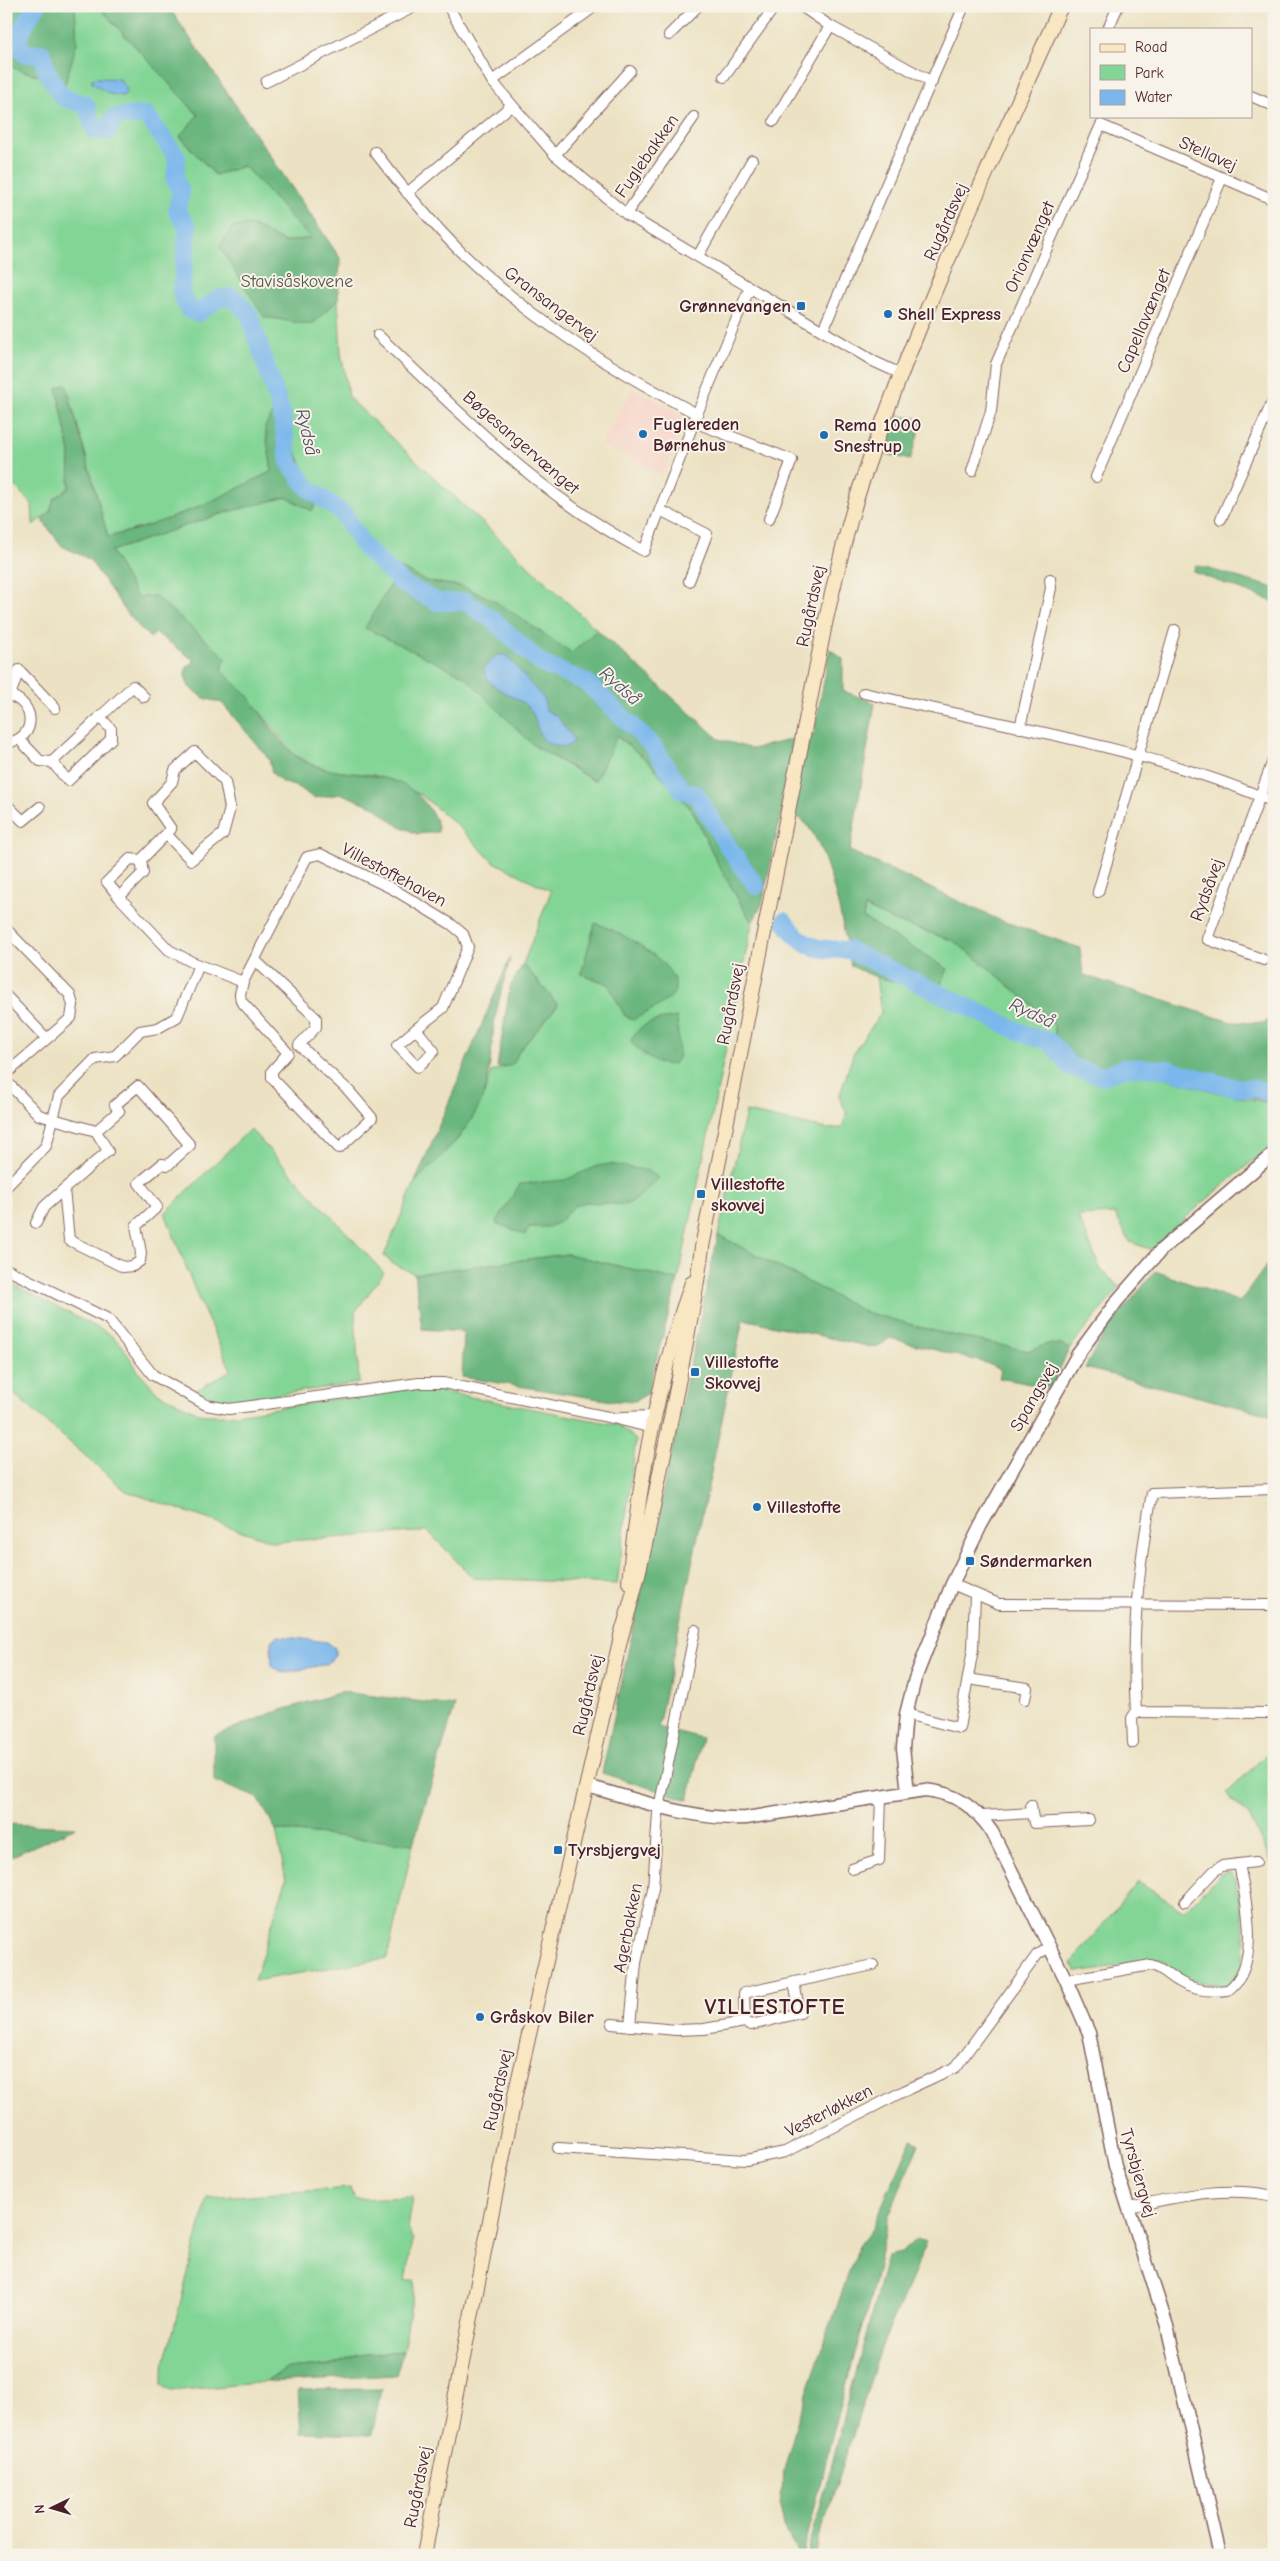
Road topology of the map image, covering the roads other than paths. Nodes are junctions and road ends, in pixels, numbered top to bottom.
1 (416, 6) edge
2 (448, 6) edge
3 (698, 6) edge
4 (775, 6) edge
5 (801, 6) edge
6 (964, 6) edge
7 (1061, 6) edge
8 (1118, 6) edge
9 (590, 10) dead end
10 (830, 26) junction
11 (1108, 28) edge
12 (669, 36) dead end
13 (630, 71) dead end
14 (724, 77) dead end
15 (492, 81) junction
16 (266, 82) dead end
17 (932, 82) junction
18 (1252, 96) edge
19 (512, 105) junction
20 (1274, 106) edge
21 (694, 117) dead end
22 (774, 121) dead end
23 (1101, 125) joint
24 (374, 152) dead end
25 (555, 155) junction
26 (752, 160) dead end
27 (1222, 178) junction
28 (407, 192) junction
29 (1274, 200) edge
30 (626, 214) junction
31 (698, 256) junction
32 (750, 288) junction
33 (823, 330) junction
34 (378, 334) dead end
35 (901, 374) junction
36 (1274, 398) edge
37 (696, 418) junction
38 (972, 471) dead end
39 (1096, 477) dead end
40 (660, 510) junction
41 (1221, 519) dead end
42 (769, 520) dead end
43 (1050, 579) dead end
44 (689, 581) dead end
45 (1175, 630) dead end
46 (864, 693) dead end
47 (8, 695) edge
48 (144, 697) dead end
49 (55, 708) dead end
50 (100, 717) junction
51 (1020, 728) junction
52 (19, 739) junction
53 (6, 743) edge
54 (1137, 756) junction
55 (1274, 758) edge
56 (52, 762) junction
57 (1260, 796) junction
58 (1274, 802) edge
59 (6, 804) edge
60 (40, 808) dead end
61 (167, 835) junction
62 (142, 860) junction
63 (1098, 892) dead end
64 (119, 897) junction
65 (6, 929) edge
66 (255, 960) junction
67 (1264, 960) dead end
68 (199, 965) junction
69 (243, 982) junction
70 (6, 996) edge
71 (416, 1029) dead end
72 (46, 1038) junction
73 (6, 1074) edge
74 (8, 1087) edge
75 (54, 1120) junction
76 (96, 1131) junction
77 (1274, 1153) edge
78 (6, 1187) edge
79 (64, 1189) junction
80 (36, 1223) dead end
81 (6, 1269) edge
82 (661, 1425) junction
83 (1274, 1489) edge
84 (952, 1584) junction
85 (976, 1594) junction
86 (1135, 1605) junction
87 (1274, 1605) edge
88 (695, 1630) dead end
89 (621, 1636) junction
90 (968, 1679) junction
91 (1025, 1699) dead end
92 (1136, 1712) junction
93 (1271, 1713) dead end
94 (906, 1714) junction
95 (1133, 1744) dead end
96 (587, 1786) junction
97 (908, 1792) junction
98 (881, 1796) junction
99 (660, 1806) junction
100 (982, 1816) junction
101 (1089, 1820) dead end
102 (1256, 1862) dead end
103 (1239, 1864) junction
104 (852, 1869) dead end
105 (1185, 1902) dead end
106 (1050, 1946) junction
107 (873, 1965) dead end
108 (1066, 1980) junction
109 (794, 1983) junction
110 (745, 2022) junction
111 (612, 2024) dead end
112 (630, 2026) junction
113 (558, 2148) dead end
114 (1274, 2196) edge
115 (1129, 2207) junction
116 (424, 2555) edge
117 (1220, 2555) edge

1 - 16 street
2 - 15 street, Fuglebakken
3 - 12 street
4 - 14 street
5 - 10 street
6 - 17 street
7 - 35 main road, Rugårdsvej
8 - 11 street
9 - 15 street
10 - 17 street
10 - 22 street
13 - 25 street
15 - 19 street, Fuglebakken
17 - 33 street
18 - 20 street
19 - 25 street, Fuglebakken
19 - 28 street
21 - 30 street, Fuglebakken
23 - 27 street, Stellavej
23 - 38 street, Orionvænget
24 - 28 street, Gransangervej
25 - 30 street, Fuglebakken
26 - 31 street
27 - 29 street, Stellavej
27 - 39 street, Capellavænget
28 - 37 street, Gransangervej
30 - 31 street, Fuglebakken
31 - 32 street, Fuglebakken
32 - 33 street, Fuglebakken
32 - 37 street, Bøgesangervænget
33 - 35 street, Fuglebakken
34 - 40 street, Bøgesangervænget
35 - 82 main road, Rugårdsvej
36 - 41 street
37 - 40 street, Bøgesangervænget
37 - 42 street, Gransangervej
40 - 44 street
43 - 51 street
45 - 54 street
46 - 51 street
47 - 49 street
47 - 52 street
48 - 50 street
50 - 56 street
50 - 56 street
51 - 54 street
52 - 53 street
52 - 56 street
54 - 57 street
54 - 63 street
55 - 57 street, Rydsåvej
57 - 58 street
57 - 67 street, Rydsåvej
59 - 60 street
61 - 61 street
61 - 62 street
62 - 64 street
62 - 64 street
64 - 68 street
65 - 72 street
66 - 69 street, Villestoftehaven
66 - 69 street
66 - 71 street, Villestoftehaven
68 - 69 street
68 - 75 street
70 - 72 street
72 - 73 street
74 - 75 street
75 - 76 street
75 - 78 street
76 - 79 street
76 - 79 street
77 - 84 street, Spangsvej
79 - 80 street
81 - 82 street
82 - 89 main road, Rugårdsvej
82 - 89 main road, Rugårdsvej
83 - 86 street
84 - 85 street
84 - 94 street, Spangsvej
85 - 86 street
85 - 90 street
86 - 87 street
86 - 92 street
88 - 99 street
89 - 96 main road, Rugårdsvej
90 - 91 street
90 - 94 street
92 - 93 street
92 - 95 street
94 - 97 street, Spangsvej
96 - 99 street, Tyrsbjergvej
96 - 116 main road, Rugårdsvej
97 - 98 street, Tyrsbjergvej
97 - 100 street, Tyrsbjergvej
98 - 99 street, Tyrsbjergvej
98 - 104 street
99 - 112 street, Agerbakken
100 - 101 street
100 - 106 street, Tyrsbjergvej
102 - 103 street
103 - 105 street
103 - 108 street
106 - 108 street, Tyrsbjergvej
106 - 113 street, Vesterløkken
107 - 109 street
108 - 115 street, Tyrsbjergvej
109 - 110 street
109 - 110 street
110 - 112 street
111 - 112 street
114 - 115 street
115 - 117 street, Tyrsbjergvej

